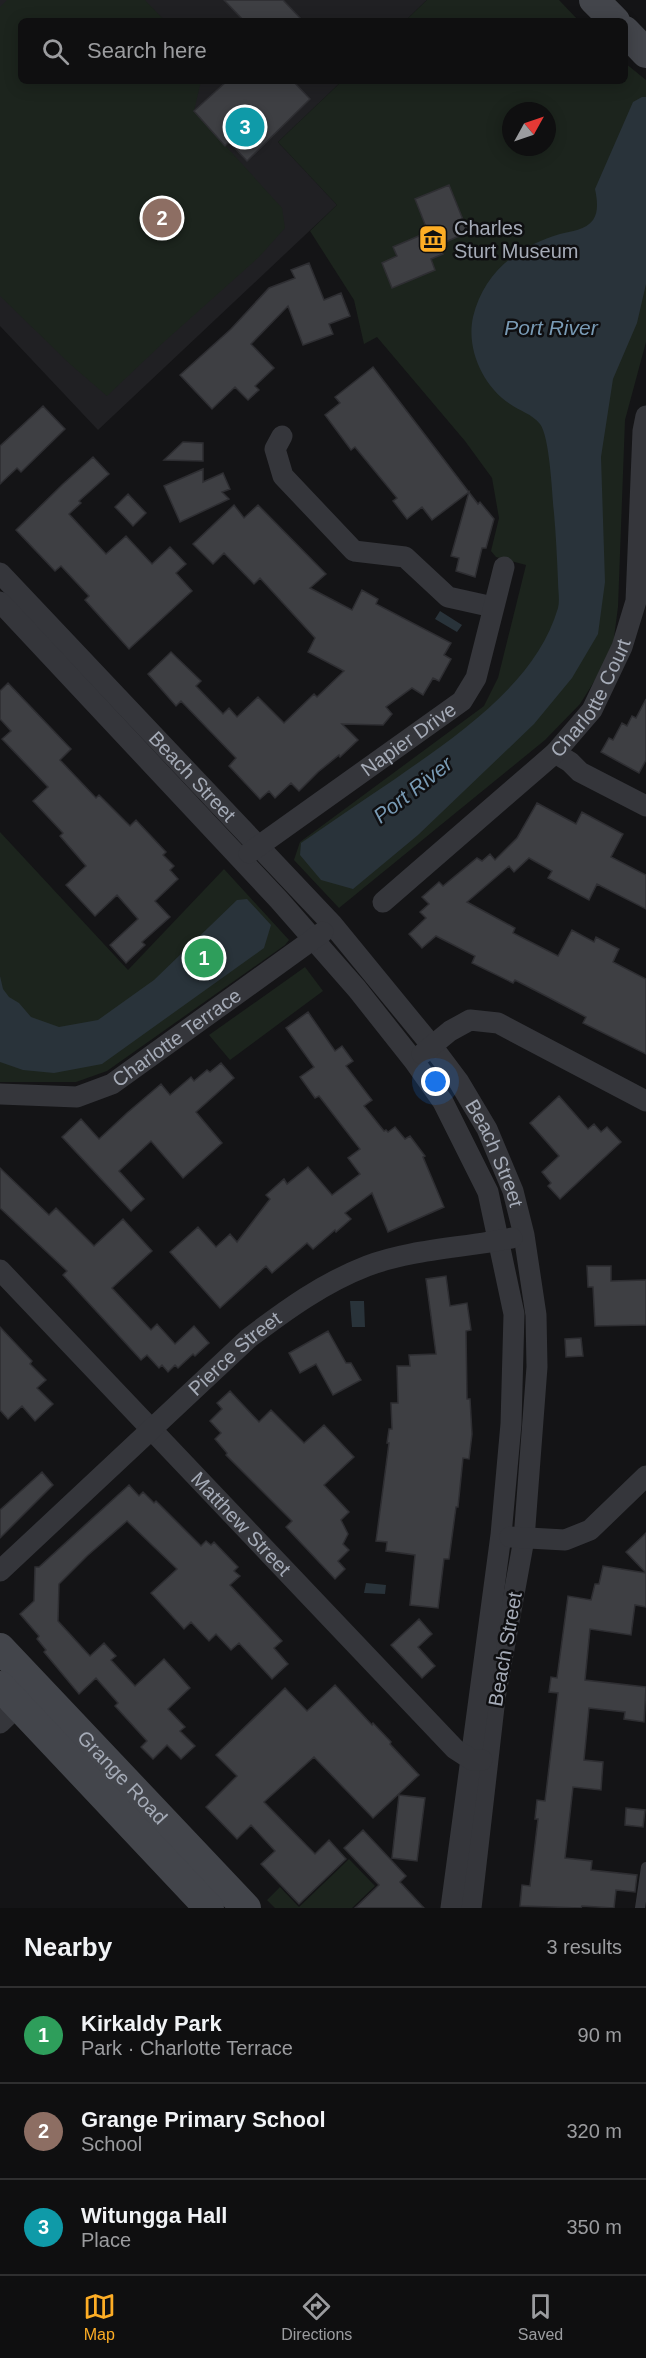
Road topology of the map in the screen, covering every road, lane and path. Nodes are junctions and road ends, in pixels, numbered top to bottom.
1 (594, 0) edge
2 (612, 18) edge
3 (628, 34) edge
4 (646, 53) edge
5 (645, 427) edge
6 (282, 436) dead end
7 (504, 567) dead end
8 (0, 573) edge
9 (0, 602) edge
10 (493, 608) junction
11 (555, 753) junction
12 (646, 806) edge
13 (258, 846) junction
14 (242, 860) junction
15 (383, 902) dead end
16 (332, 924) junction
17 (313, 939) junction
18 (432, 1046) junction
19 (414, 1060) junction
20 (0, 1094) edge
21 (646, 1101) edge
22 (524, 1235) junction
23 (499, 1240) junction
24 (0, 1270) edge
25 (151, 1429) junction
26 (646, 1476) edge
27 (501, 1535) junction
28 (524, 1539) junction
29 (0, 1571) edge
30 (0, 1648) edge
31 (14, 1700) edge
32 (480, 1760) junction
33 (646, 1867) edge
34 (209, 1908) edge
35 (246, 1908) edge
36 (452, 1908) edge
37 (471, 1908) edge
38 (639, 1908) edge

1 - 2 main road
3 - 4 main road
5 - 11 street, Charlotte Court
6 - 10 street
7 - 10 street, Napier Drive
8 - 13 street, Beach Street
9 - 14 street, Beach Street
10 - 13 street, Napier Drive
11 - 12 street
11 - 15 street, Charlotte Court
13 - 14 street, Napier Drive
13 - 16 street, Beach Street
14 - 17 street, Beach Street
16 - 17 street, Charlotte Terrace
16 - 18 street, Beach Street
17 - 19 street, Beach Street
17 - 20 street, Charlotte Terrace
18 - 19 street
18 - 21 street
18 - 22 street, Beach Street
19 - 23 street, Beach Street
22 - 23 street, Pierce Street
22 - 28 street, Beach Street
23 - 25 street, Pierce Street
23 - 27 street, Beach Street
24 - 25 street, Matthew Street
25 - 29 street, Pierce Street
25 - 32 street, Matthew Street
26 - 28 street
27 - 28 street
27 - 32 street, Beach Street
28 - 32 street, Beach Street
30 - 31 main road, Grange Road
31 - 34 main road, Grange Road
31 - 35 main road, Grange Road
32 - 36 street, Beach Street
32 - 37 street, Beach Street
33 - 38 lane

